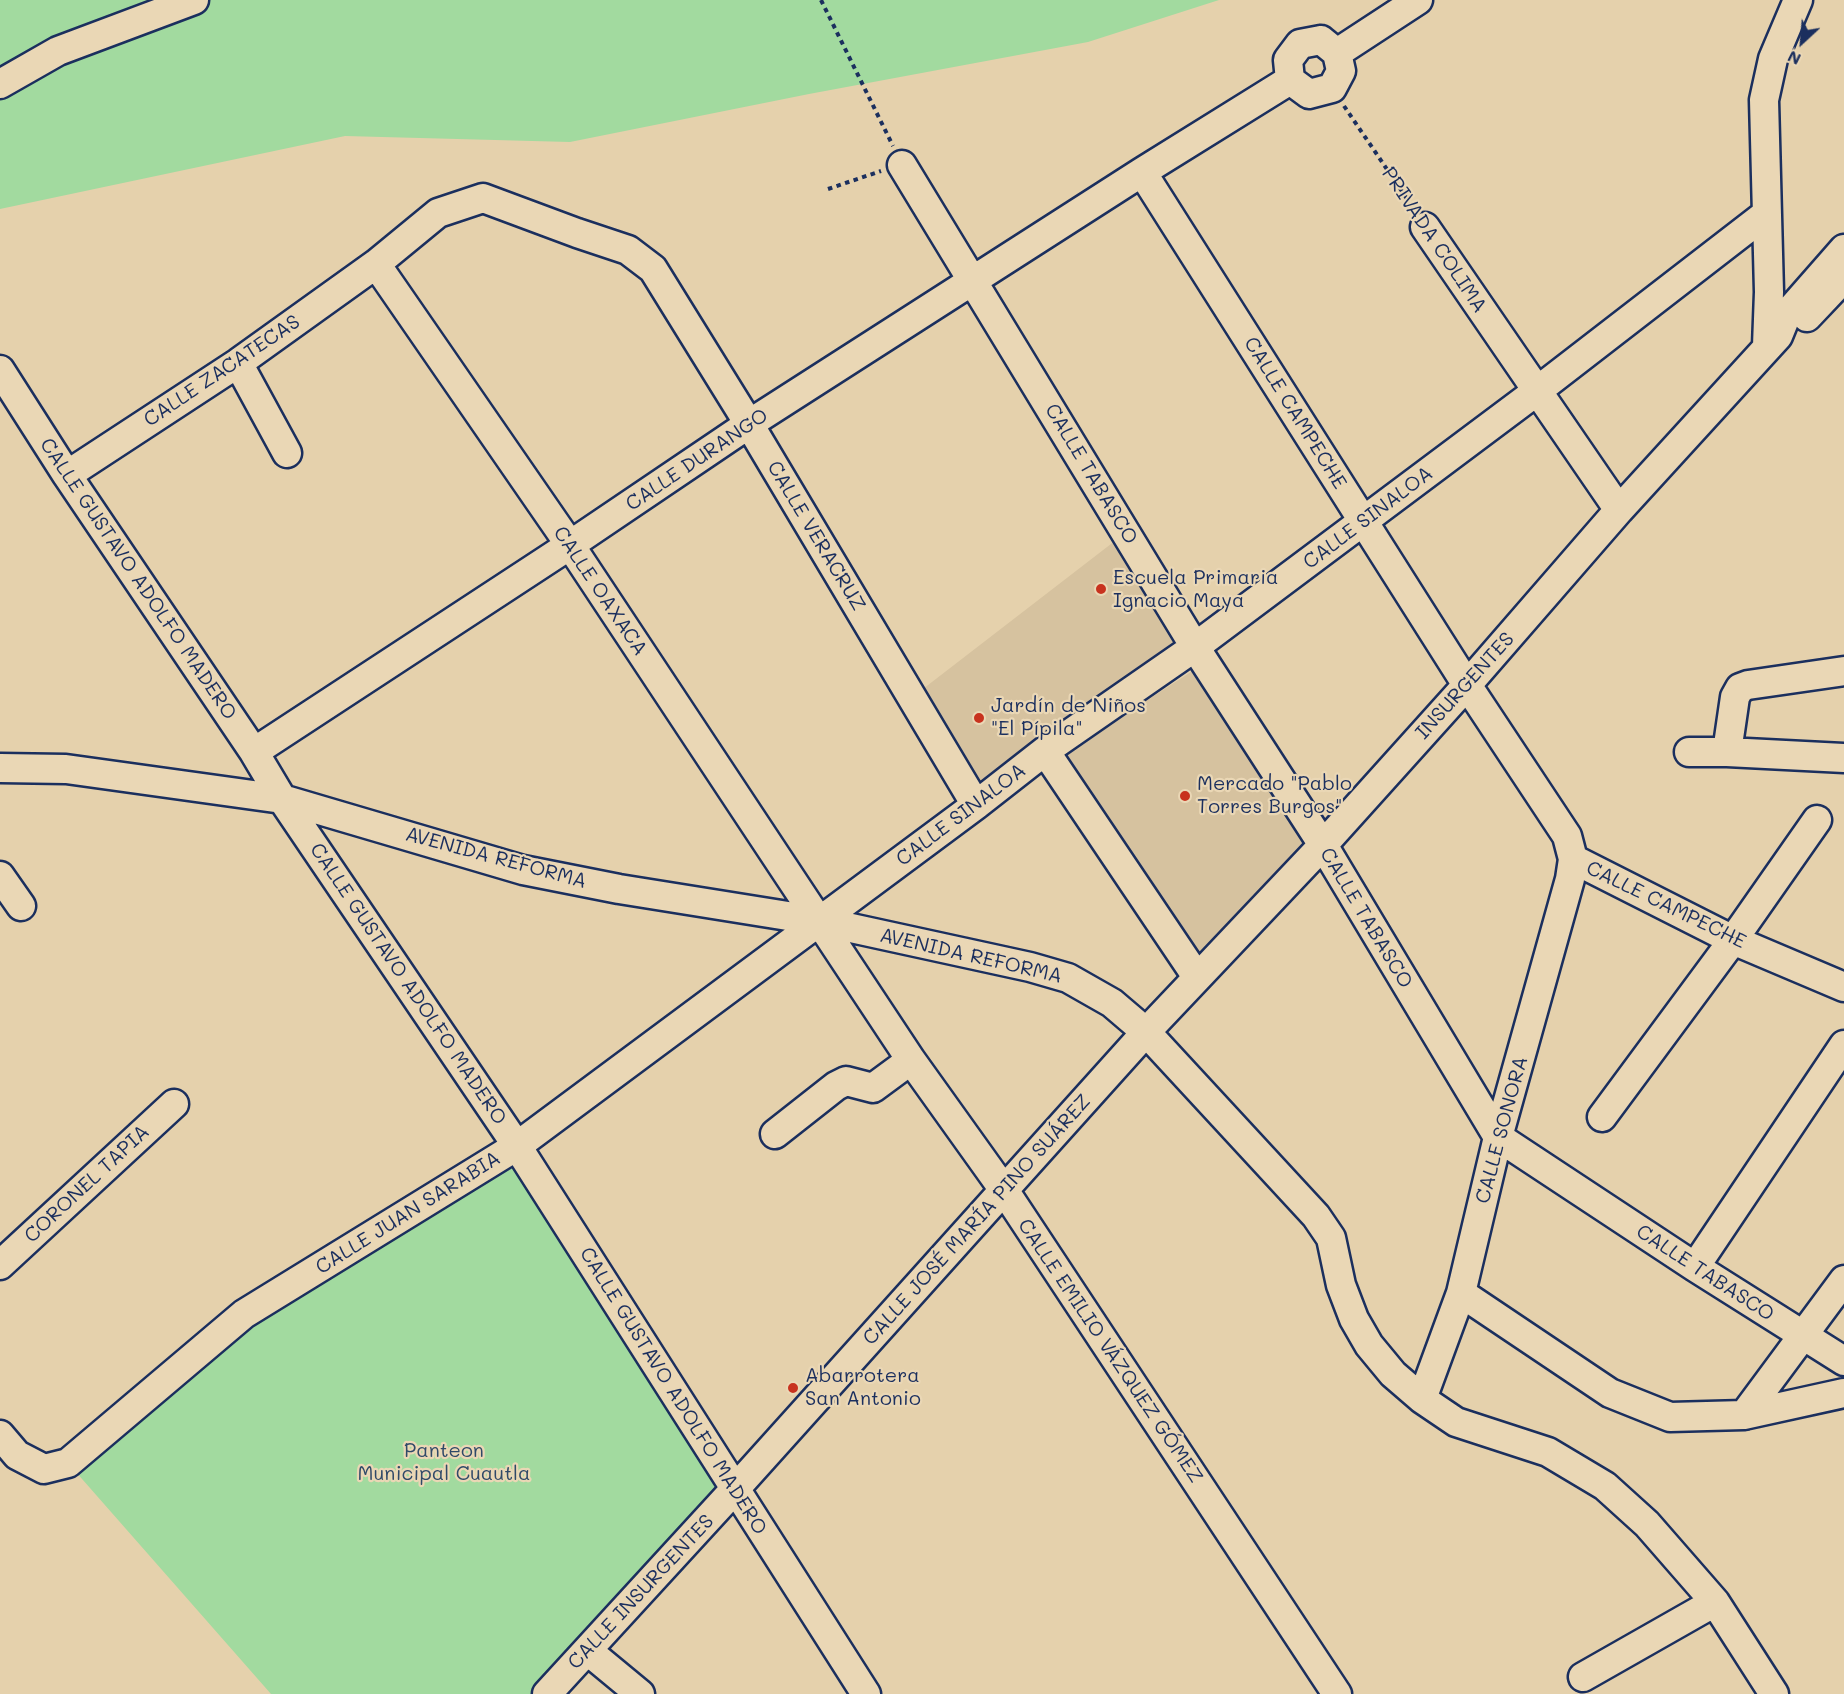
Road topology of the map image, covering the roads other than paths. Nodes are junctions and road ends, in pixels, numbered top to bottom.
1 (194, 0) edge
2 (1418, 0) edge
3 (1798, 0) edge
4 (1337, 53) junction
5 (1290, 80) junction
6 (0, 84) edge
7 (902, 165) road end
8 (1142, 172) junction
9 (1766, 214) junction
10 (1425, 227) road end
11 (1844, 249) edge
12 (376, 264) junction
13 (653, 269) joint
14 (974, 282) junction
15 (1836, 286) edge
16 (1773, 341) junction
17 (238, 363) junction
18 (0, 370) edge
19 (1537, 391) junction
20 (749, 424) junction
21 (287, 453) dead end
22 (67, 475) junction
23 (1619, 510) junction
24 (1364, 520) junction
25 (570, 545) junction
26 (1195, 647) junction
27 (1844, 671) edge
28 (1467, 684) junction
29 (1044, 751) junction
30 (255, 752) junction
31 (1689, 752) dead end
32 (1727, 752) junction
33 (1844, 758) edge
34 (0, 768) edge
35 (282, 799) junction
36 (976, 805) junction
37 (1817, 820) dead end
38 (1323, 845) junction
39 (1574, 859) junction
40 (0, 876) edge
41 (21, 906) dead end
42 (819, 921) junction
43 (1733, 940) junction
44 (1197, 977) junction
45 (1844, 987) edge
46 (1146, 1032) junction
47 (1844, 1045) edge
48 (911, 1060) junction
49 (174, 1104) dead end
50 (1602, 1117) dead end
51 (775, 1134) dead end
52 (1498, 1137) junction
53 (517, 1146) junction
54 (1004, 1190) junction
55 (0, 1265) edge
56 (1695, 1267) junction
57 (1844, 1280) edge
58 (1461, 1293) junction
59 (1804, 1336) junction
60 (1844, 1361) edge
61 (1844, 1393) edge
62 (1422, 1399) junction
63 (1744, 1415) junction
64 (0, 1435) edge
65 (735, 1489) junction
66 (1716, 1602) junction
67 (588, 1651) junction
68 (1583, 1677) dead end
69 (547, 1694) edge
70 (640, 1694) edge
71 (866, 1694) edge
72 (1337, 1694) edge
73 (1774, 1694) edge

1 - 6 street
2 - 4 street
3 - 9 street
4 - 5 street
4 - 5 street
5 - 8 street, CALLE DURANGO
7 - 14 street, CALLE TABASCO
8 - 14 street, CALLE DURANGO
8 - 24 street, CALLE CAMPECHE
9 - 16 street
9 - 19 street, CALLE SINALOA
10 - 19 street, PRIVADA COLIMA
11 - 15 street, INSURGENTES
12 - 13 street, CALLE ZACATECAS
12 - 17 street, CALLE ZACATECAS
12 - 25 street, CALLE OAXACA
13 - 20 street, CALLE VERACRUZ
14 - 20 street, CALLE DURANGO
14 - 26 street, CALLE TABASCO
15 - 16 street, INSURGENTES
16 - 23 street, INSURGENTES
17 - 21 street
17 - 22 street, CALLE ZACATECAS
18 - 22 street, CALLE GUSTAVO ADOLFO MADERO
19 - 23 street, PRIVADA COLIMA
19 - 24 street, CALLE SINALOA
20 - 25 street, CALLE DURANGO
20 - 36 street, CALLE VERACRUZ
22 - 30 street, CALLE GUSTAVO ADOLFO MADERO
23 - 28 street, INSURGENTES
24 - 26 street, CALLE SINALOA
24 - 28 street, CALLE CAMPECHE
25 - 30 street, CALLE DURANGO
25 - 42 street, CALLE OAXACA
26 - 29 street, CALLE SINALOA
26 - 38 street, CALLE TABASCO
27 - 32 street
28 - 38 street, INSURGENTES
28 - 39 street, CALLE CAMPECHE
29 - 36 street, CALLE SINALOA
29 - 44 street
30 - 35 street, CALLE GUSTAVO ADOLFO MADERO
31 - 32 street
32 - 33 street
34 - 35 street, AVENIDA REFORMA
35 - 42 street, AVENIDA REFORMA
35 - 53 street, CALLE GUSTAVO ADOLFO MADERO
36 - 42 street, CALLE SINALOA
37 - 43 street
38 - 44 street, INSURGENTES
38 - 52 street, CALLE TABASCO
39 - 43 street, CALLE CAMPECHE
39 - 52 street, CALLE SONORA
40 - 41 street
42 - 46 street, AVENIDA REFORMA
42 - 48 street, CALLE EMILIO VÁZQUEZ GÓMEZ
42 - 53 street, CALLE JUAN SARABIA
43 - 45 street, CALLE CAMPECHE
43 - 50 street
44 - 46 street, INSURGENTES
46 - 54 street, CALLE JOSÉ MARÍA PINO SUÁREZ
46 - 62 street, AVENIDA REFORMA
47 - 56 street
48 - 51 street
48 - 54 street, CALLE EMILIO VÁZQUEZ GÓMEZ
49 - 55 street, CORONEL TAPIA
52 - 56 street, CALLE TABASCO
52 - 58 street, CALLE SONORA
53 - 64 street, CALLE JUAN SARABIA
53 - 65 street, CALLE GUSTAVO ADOLFO MADERO
54 - 65 street, CALLE JOSÉ MARÍA PINO SUÁREZ
54 - 72 street, CALLE EMILIO VÁZQUEZ GÓMEZ
56 - 59 street, CALLE TABASCO
57 - 59 street
58 - 62 street, CALLE SONORA
58 - 63 street
59 - 60 street, CALLE TABASCO
59 - 63 street
61 - 63 street
62 - 66 street, AVENIDA REFORMA
65 - 67 street, CALLE INSURGENTES
65 - 71 street, CALLE GUSTAVO ADOLFO MADERO
66 - 68 street
66 - 73 street, AVENIDA REFORMA
67 - 69 street, CALLE INSURGENTES
67 - 70 street

